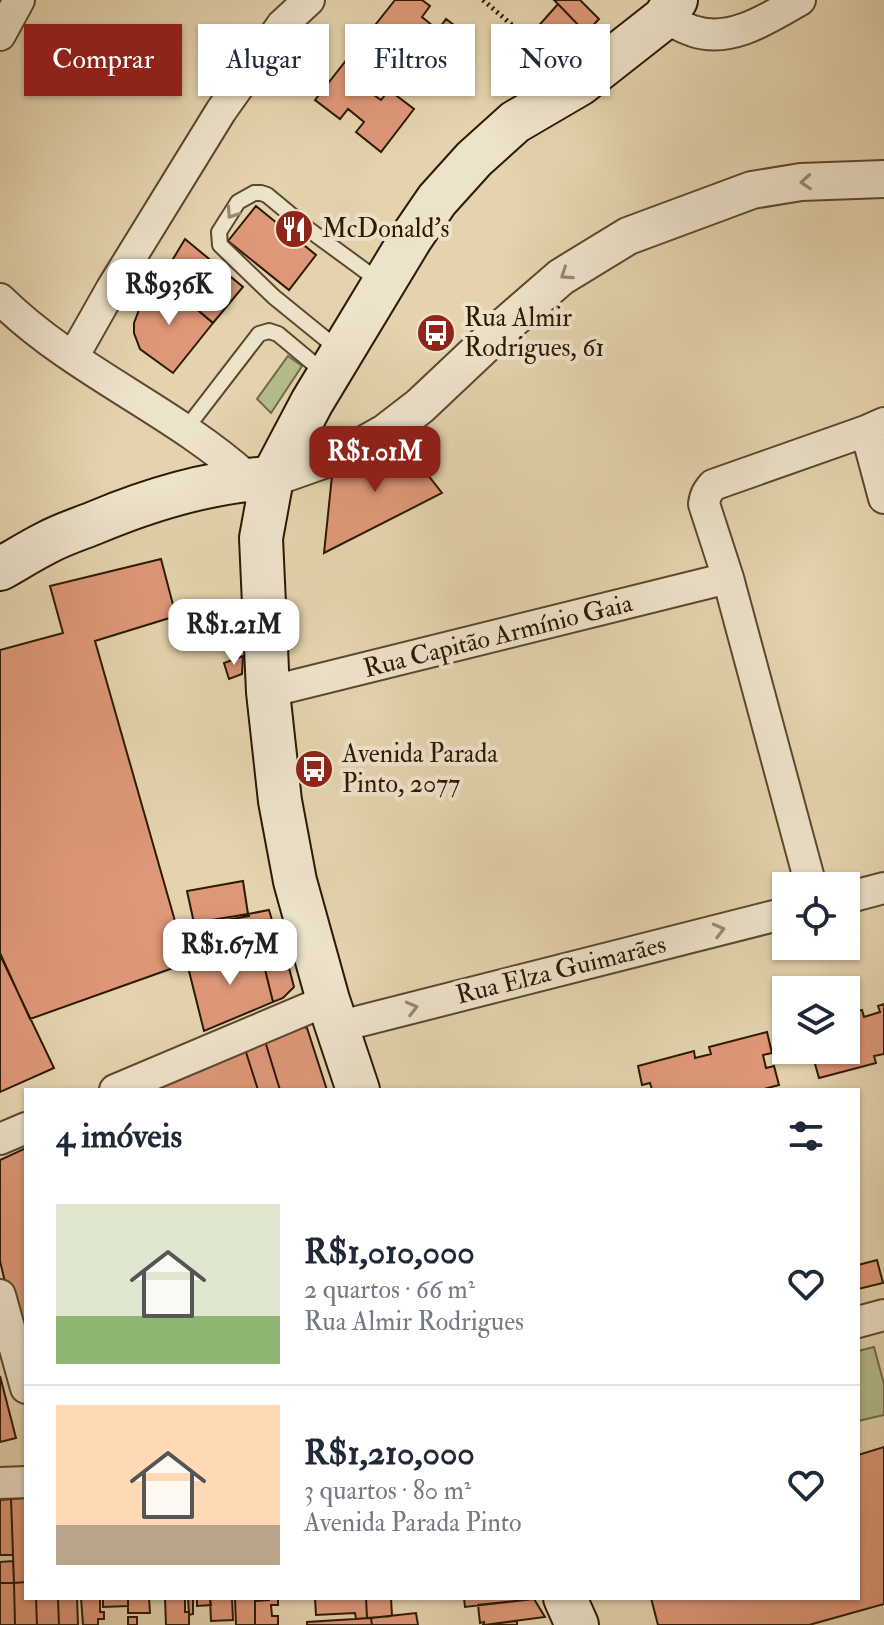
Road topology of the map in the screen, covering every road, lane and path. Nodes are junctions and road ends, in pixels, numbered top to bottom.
1 (19, 0) edge
2 (309, 0) edge
3 (483, 0) edge
4 (800, 0) edge
5 (670, 9) edge
6 (511, 24) edge
7 (0, 35) edge
8 (610, 59) edge
9 (559, 96) edge
10 (884, 179) edge
11 (383, 284) junction
12 (0, 299) edge
13 (73, 357) junction
14 (336, 365) junction
15 (875, 427) edge
16 (190, 434) junction
17 (261, 478) junction
18 (199, 487) junction
19 (884, 498) edge
20 (0, 569) edge
21 (728, 578) junction
22 (268, 692) junction
23 (807, 872) edge
24 (884, 888) edge
25 (860, 894) edge
26 (772, 916) edge
27 (332, 1014) junction
28 (121, 1088) edge
29 (357, 1088) edge
30 (24, 1129) edge
31 (0, 1139) edge
32 (0, 1295) edge
33 (884, 1315) edge
34 (860, 1321) edge
35 (24, 1381) edge
36 (24, 1482) edge
37 (0, 1483) edge
38 (566, 1600) edge
39 (577, 1625) edge

1 - 7 street
2 - 13 street
3 - 6 path
4 - 5 street
5 - 8 main road
9 - 11 main road
10 -> 17 street
11 - 14 main road
11 -> 14 lane
12 - 13 street
13 - 16 street
14 - 16 lane
14 - 17 main road
15 - 19 street
15 - 21 street
16 - 17 street
16 - 18 street
17 - 18 main road
17 - 22 main road
18 - 20 main road
21 - 22 street, Rua Capitão Armínio Gaia
21 - 23 street
22 - 27 main road
24 - 25 street
27 -> 26 street, Rua Elza Guimarães
27 - 28 street, Rua Elza Guimarães
27 - 29 main road
30 - 31 street
32 - 35 street
33 - 34 street
36 - 37 street
38 - 39 main road

